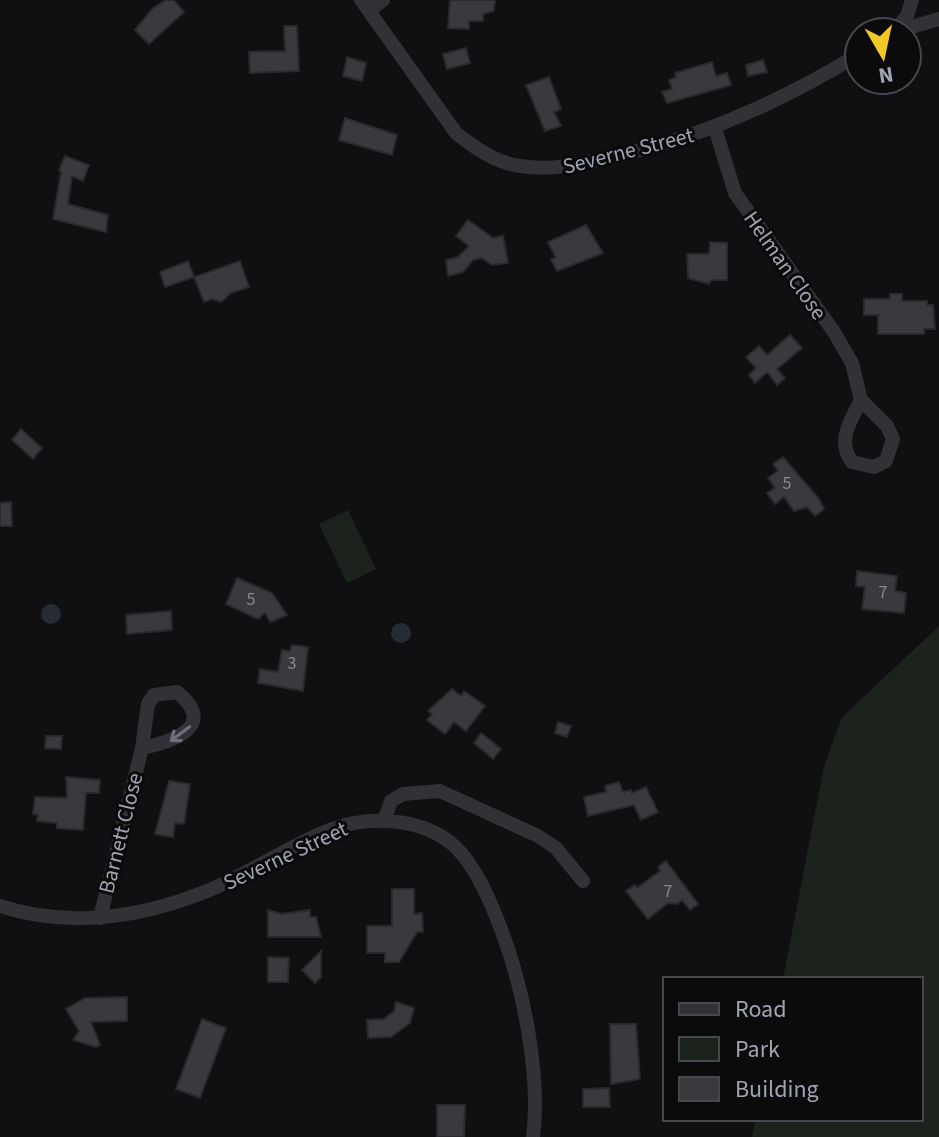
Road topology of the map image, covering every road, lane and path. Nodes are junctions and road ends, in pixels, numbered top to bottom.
1 (383, 0) edge
2 (914, 0) edge
3 (365, 5) edge
4 (938, 19) edge
5 (843, 63) edge
6 (715, 128) junction
7 (861, 400) junction
8 (142, 748) dead end
9 (384, 821) junction
10 (583, 881) dead end
11 (0, 906) edge
12 (100, 918) junction
13 (533, 1137) edge

1 - 3 street
2 - 4 street
3 - 6 street, Severne Street
5 - 6 street, Severne Street
6 - 7 street, Helman Close
7 - 7 street, Helman Close
8 - 12 street, Barnett Close
9 - 10 street
9 - 12 street, Severne Street
9 - 13 street, Severne Street
11 - 12 street, Severne Street

